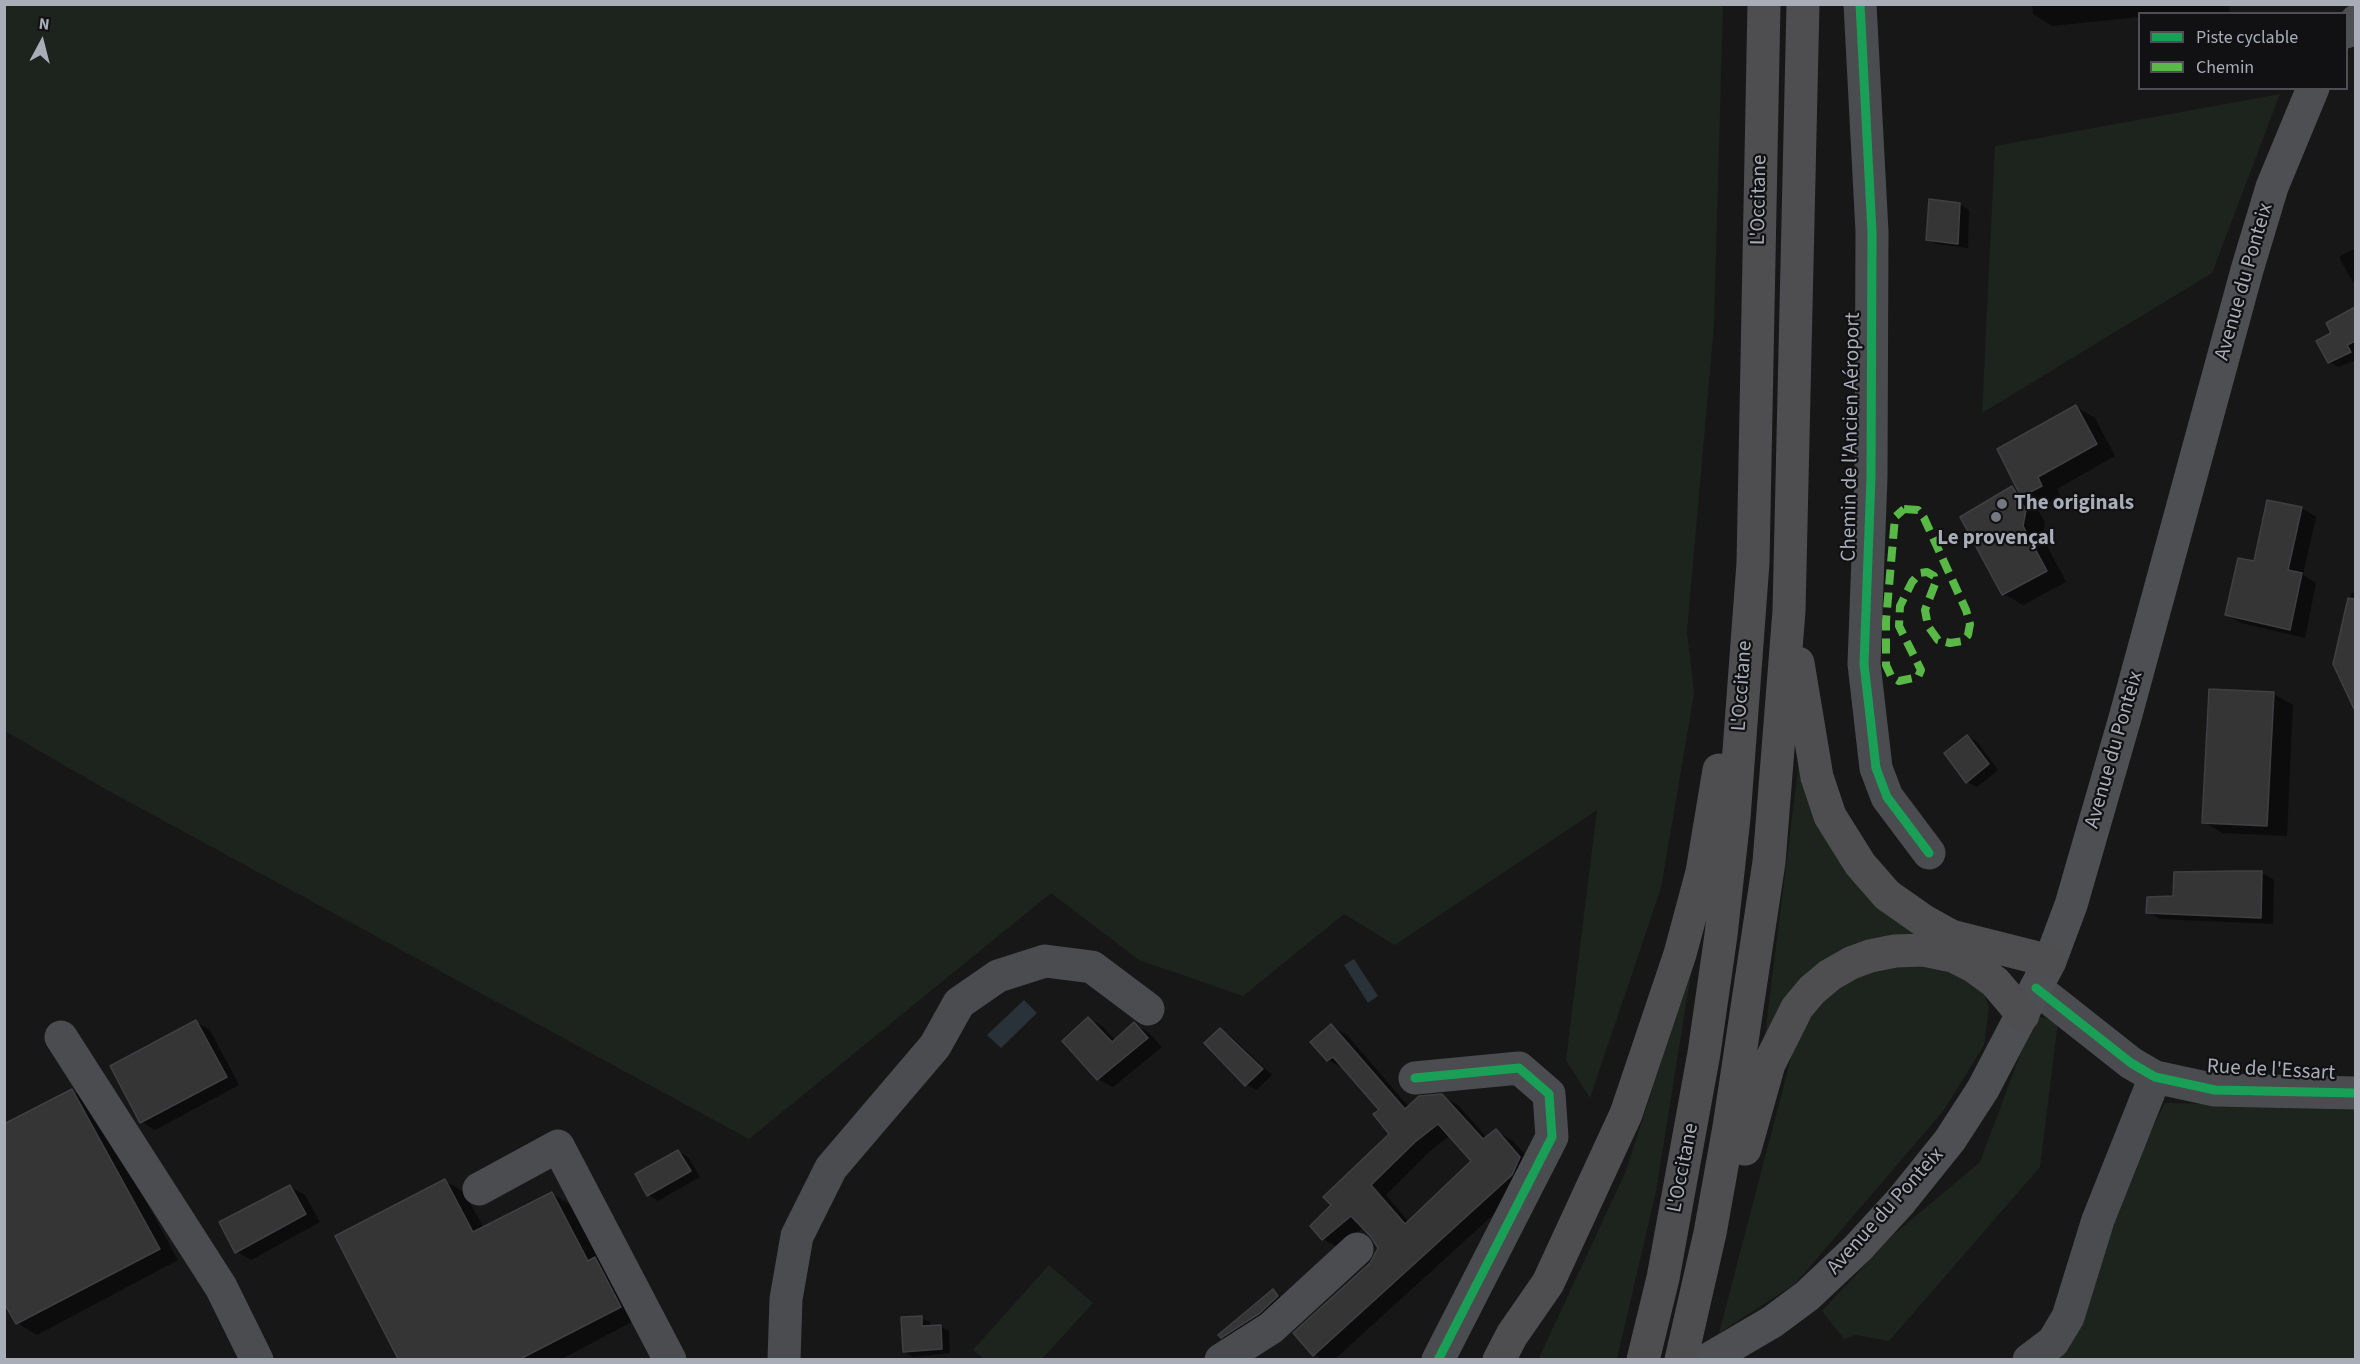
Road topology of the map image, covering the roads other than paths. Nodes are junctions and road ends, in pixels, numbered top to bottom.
1 (1764, 4) edge
2 (1803, 4) edge
3 (1860, 4) edge
4 (2312, 90) edge
5 (1789, 611) junction
6 (1741, 710) junction
7 (1929, 853) dead end
8 (2036, 988) junction
9 (1148, 1009) dead end
10 (61, 1037) dead end
11 (2156, 1077) junction
12 (1415, 1078) dead end
13 (2355, 1093) edge
14 (479, 1189) dead end
15 (1710, 1233) junction
16 (1357, 1249) dead end
17 (257, 1359) edge
18 (670, 1359) edge
19 (784, 1359) edge
20 (1221, 1359) edge
21 (1438, 1359) edge
22 (1499, 1359) edge
23 (1643, 1359) edge
24 (1682, 1359) edge
25 (1707, 1359) edge
26 (2029, 1359) edge

1 - 6 highway, L'Occitane
2 - 5 highway, L'Occitane
3 - 7 street, Chemin de l'Ancien Aéroport
4 - 8 main road, Avenue du Ponteix
5 - 8 highway
5 - 15 highway, L'Occitane
6 - 22 highway
6 - 23 highway, L'Occitane
8 - 11 street, Rue de l'Essart
8 - 15 highway
8 - 25 main road, Avenue du Ponteix
9 - 19 street
10 - 17 street
11 - 13 street, Rue de l'Essart
11 - 26 street
12 - 21 street
14 - 18 street
15 - 24 highway, L'Occitane
16 - 20 street

